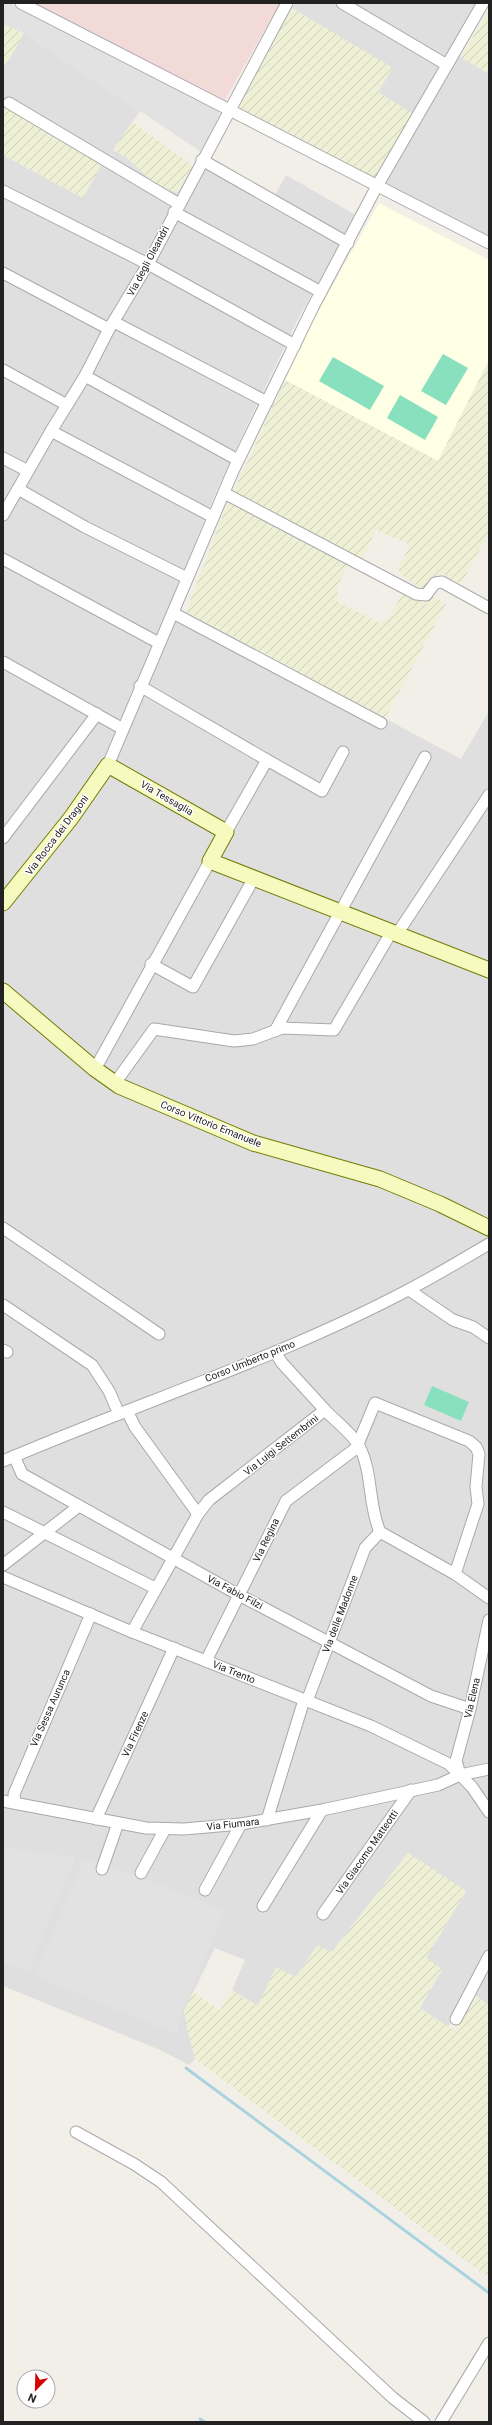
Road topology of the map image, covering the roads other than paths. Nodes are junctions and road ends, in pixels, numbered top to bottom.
1 (21, 3) edge
2 (287, 3) edge
3 (342, 3) edge
4 (483, 3) edge
5 (447, 65) junction
6 (9, 103) dead end
7 (229, 111) junction
8 (202, 160) junction
9 (377, 186) junction
10 (3, 191) edge
11 (176, 208) junction
12 (348, 243) junction
13 (489, 243) edge
14 (148, 264) junction
15 (3, 273) edge
16 (321, 292) junction
17 (112, 325) junction
18 (295, 345) junction
19 (3, 370) edge
20 (85, 376) junction
21 (267, 402) junction
22 (67, 405) junction
23 (51, 431) junction
24 (3, 458) edge
25 (238, 460) junction
26 (28, 472) junction
27 (18, 489) junction
28 (224, 492) junction
29 (3, 515) edge
30 (213, 517) junction
31 (3, 559) edge
32 (187, 578) junction
33 (489, 608) edge
34 (173, 613) junction
35 (159, 642) junction
36 (3, 662) edge
37 (140, 686) junction
38 (97, 714) junction
39 (381, 723) dead end
40 (123, 729) junction
41 (343, 752) dead end
42 (425, 756) dead end
43 (268, 760) junction
44 (108, 765) junction
45 (489, 795) edge
46 (226, 832) junction
47 (3, 838) edge
48 (210, 861) junction
49 (254, 878) junction
50 (3, 903) edge
51 (340, 912) junction
52 (394, 932) junction
53 (151, 964) junction
54 (489, 970) edge
55 (3, 991) edge
56 (275, 1031) junction
57 (95, 1069) junction
58 (115, 1083) junction
59 (3, 1228) edge
60 (489, 1228) edge
61 (489, 1244) edge
62 (409, 1290) junction
63 (3, 1305) edge
64 (159, 1334) dead end
65 (489, 1338) edge
66 (275, 1352) junction
67 (324, 1410) junction
68 (123, 1413) junction
69 (358, 1445) junction
70 (14, 1456) junction
71 (3, 1461) edge
72 (79, 1506) junction
73 (3, 1512) edge
74 (198, 1514) junction
75 (380, 1532) junction
76 (45, 1533) junction
77 (172, 1558) junction
78 (3, 1565) edge
79 (455, 1574) junction
80 (3, 1577) edge
81 (155, 1588) junction
82 (239, 1595) junction
83 (489, 1598) edge
84 (91, 1614) junction
85 (489, 1620) edge
86 (132, 1632) junction
87 (330, 1641) junction
88 (174, 1648) junction
89 (206, 1661) junction
90 (485, 1662) edge
91 (306, 1700) junction
92 (470, 1709) junction
93 (489, 1769) edge
94 (460, 1775) junction
95 (411, 1790) junction
96 (3, 1801) edge
97 (15, 1803) junction
98 (322, 1810) junction
99 (489, 1812) edge
100 (96, 1819) junction
101 (267, 1820) junction
102 (118, 1824) junction
103 (240, 1824) junction
104 (165, 1829) junction
105 (102, 1869) dead end
106 (140, 1872) dead end
107 (205, 1890) dead end
108 (263, 1906) dead end
109 (323, 1914) dead end
110 (489, 1956) edge
111 (456, 2019) dead end
112 (76, 2132) dead end
113 (489, 2343) edge
114 (424, 2422) edge
115 (441, 2422) edge

1 - 7 street
2 - 7 street, Via degli Oleandri
3 - 5 street
4 - 5 street
5 - 9 street
6 - 11 street
7 - 8 street, Via degli Oleandri
7 - 9 street
8 - 11 street, Via degli Oleandri
8 - 12 street
9 - 12 street
9 - 13 street
10 - 14 street
11 - 14 street, Via degli Oleandri
11 - 16 street
12 - 16 street
14 - 17 street, Via degli Oleandri
14 - 18 street
15 - 17 street
16 - 18 street
17 - 20 street, Via degli Oleandri
17 - 21 street
18 - 21 street
19 - 22 street
20 - 22 street, Via degli Oleandri
20 - 25 street
21 - 25 street
22 - 23 street, Via degli Oleandri
23 - 26 street, Via degli Oleandri
23 - 30 street
24 - 26 street
25 - 28 street
26 - 27 street, Via degli Oleandri
27 - 29 street, Via degli Oleandri
27 - 32 street
28 - 30 street
28 - 33 street
30 - 32 street
31 - 35 street
32 - 34 street
34 - 35 street
34 - 39 street
35 - 37 street
36 - 38 street
37 - 40 street
37 - 43 street
38 - 40 street
38 - 47 street
40 - 44 street
41 - 43 street
42 - 51 street
43 - 46 street
44 - 46 street, Via Tessaglia
44 - 50 street, Via Rocca dei Dragoni
45 - 52 street
46 - 48 street
48 - 49 street
48 - 53 street
49 - 51 street
49 - 53 street
51 - 52 street
51 - 56 street
52 - 54 street
52 - 56 street
53 - 57 street
55 - 57 street, Corso Vittorio Emanuele
56 - 58 street
57 - 58 street, Corso Vittorio Emanuele
58 - 60 street, Corso Vittorio Emanuele
59 - 64 street
61 - 62 street, Corso Umberto primo
62 - 65 street
62 - 66 street, Corso Umberto primo
63 - 68 street
66 - 67 street, Via Luigi Settembrini
66 - 68 street, Corso Umberto primo
67 - 69 street
67 - 74 street, Via Luigi Settembrini
68 - 70 street, Corso Umberto primo
68 - 74 street
69 - 75 street
69 - 79 street
69 - 82 street, Via Regina
70 - 71 street, Corso Umberto primo
70 - 72 street, Via Fabio Filzi
72 - 76 street
72 - 77 street, Via Fabio Filzi
73 - 76 street
74 - 77 street, Via Luigi Settembrini
75 - 79 street
75 - 87 street, Via delle Madonne
76 - 78 street
76 - 81 street
77 - 81 street, Via Luigi Settembrini
77 - 82 street, Via Fabio Filzi
79 - 83 street
80 - 84 street, Via Trento
81 - 86 street, Via Luigi Settembrini
82 - 87 street, Via Fabio Filzi
82 - 89 street, Via Regina
84 - 86 street, Via Trento
84 - 97 street, Via Sessa Aurunca
85 - 90 street, Via Elena
86 - 88 street, Via Trento
87 - 91 street, Via delle Madonne
87 - 92 street, Via Fabio Filzi
88 - 89 street, Via Trento
88 - 100 street, Via Firenze
89 - 91 street, Via Trento
90 - 92 street, Via Elena
91 - 94 street, Via Trento
91 - 101 street, Via delle Madonne
92 - 94 street, Via Elena
93 - 94 street, Via Fiumara
94 - 95 street, Via Fiumara
94 - 99 street, Via Trento
95 - 98 street, Via Fiumara
95 - 109 street, Via Giacomo Matteotti
96 - 97 street, Via Fiumara
97 - 100 street, Via Fiumara
98 - 101 street, Via Fiumara
98 - 108 street
100 - 102 street, Via Fiumara
101 - 103 street, Via Fiumara
102 - 104 street, Via Fiumara
102 - 105 street
103 - 104 street, Via Fiumara
103 - 107 street
104 - 106 street
110 - 111 street
112 - 114 street
113 - 115 street

